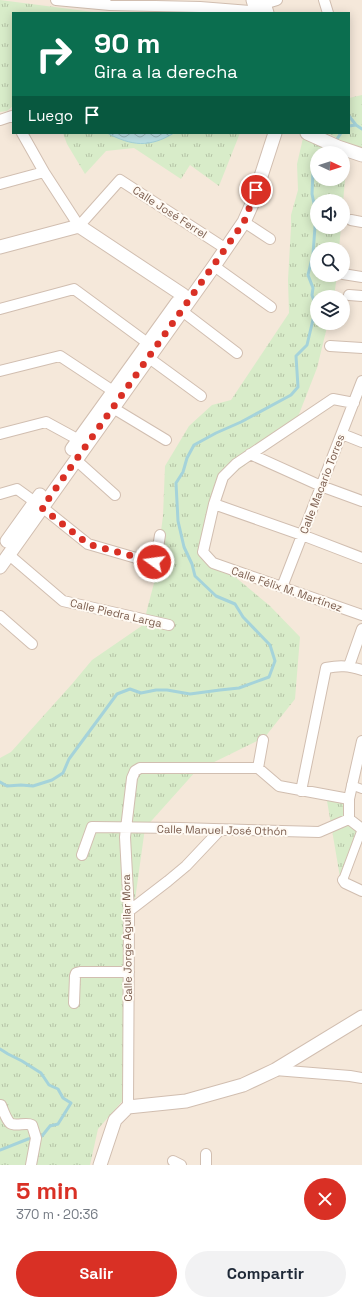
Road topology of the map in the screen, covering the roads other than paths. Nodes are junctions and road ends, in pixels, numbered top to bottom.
1 (56, 0) edge
2 (324, 0) edge
3 (82, 2) edge
4 (139, 3) edge
5 (199, 3) edge
6 (263, 6) edge
7 (328, 12) edge
8 (12, 117) edge
9 (0, 120) edge
10 (23, 134) edge
11 (267, 134) edge
12 (275, 134) edge
13 (309, 134) edge
14 (362, 155) edge
15 (44, 172) junction
16 (0, 184) edge
17 (351, 220) dead end
18 (244, 222) junction
19 (362, 222) edge
20 (79, 226) junction
21 (270, 239) dead end
22 (220, 245) junction
23 (0, 247) edge
24 (214, 266) junction
25 (350, 275) edge
26 (362, 277) edge
27 (350, 294) edge
28 (183, 295) junction
29 (362, 296) edge
30 (271, 307) dead end
31 (0, 309) edge
32 (182, 311) junction
33 (330, 346) dead end
34 (362, 348) edge
35 (150, 350) junction
36 (237, 353) dead end
37 (0, 371) edge
38 (362, 381) edge
39 (113, 391) junction
40 (201, 396) dead end
41 (354, 403) junction
42 (113, 408) junction
43 (0, 434) edge
44 (342, 434) junction
45 (79, 440) junction
46 (166, 440) dead end
47 (362, 442) edge
48 (250, 454) junction
49 (76, 460) junction
50 (321, 486) junction
51 (0, 494) edge
52 (115, 496) dead end
53 (362, 501) edge
54 (214, 504) junction
55 (39, 505) junction
56 (160, 534) dead end
57 (302, 535) junction
58 (4, 553) edge
59 (362, 558) edge
60 (0, 567) edge
61 (282, 586) junction
62 (362, 615) edge
63 (0, 616) edge
64 (169, 625) dead end
65 (362, 629) edge
66 (32, 644) dead end
67 (349, 666) junction
68 (362, 670) edge
69 (263, 740) dead end
70 (362, 741) edge
71 (258, 768) junction
72 (351, 785) junction
73 (362, 788) edge
74 (301, 791) junction
75 (349, 799) junction
76 (349, 820) junction
77 (126, 827) junction
78 (362, 829) edge
79 (220, 830) junction
80 (82, 855) dead end
81 (343, 880) joint
82 (362, 891) edge
83 (129, 911) junction
84 (129, 972) junction
85 (74, 1003) dead end
86 (362, 1017) edge
87 (275, 1070) junction
88 (362, 1078) edge
89 (1, 1105) edge
90 (128, 1107) junction
91 (206, 1154) dead end
92 (31, 1165) edge
93 (100, 1165) edge
94 (206, 1165) edge

1 - 3 street
2 - 7 street
3 - 4 street
4 - 5 street
5 - 6 street
8 - 9 street
10 - 15 street
11 - 22 street
12 - 18 street
13 - 14 street
15 - 16 street
15 - 20 street
17 - 19 street
18 - 21 street
18 - 24 street
20 - 22 street, Calle José Ferrel
20 - 23 street
20 - 28 street
22 - 28 street
24 - 30 street
24 - 32 street
25 - 26 street
27 - 29 street
28 - 35 street
31 - 35 street
32 - 35 street
32 - 36 street
33 - 34 street
35 - 39 street
35 - 40 street
35 - 42 street
37 - 39 street
38 - 41 street, Calle Macario Torres
39 - 45 street
41 - 44 street, Calle Macario Torres
41 - 48 street
42 - 46 street
42 - 49 street
43 - 45 street
44 - 47 street
44 - 50 street, Calle Macario Torres
45 - 55 street
48 - 50 street
48 - 54 street
49 - 52 street
49 - 55 street
50 - 53 street
50 - 57 street, Calle Macario Torres
51 - 55 street
54 - 57 street
54 - 61 street, Calle Félix M. Martínez
55 - 56 street
55 - 58 street
57 - 59 street
57 - 61 street, Calle Macario Torres
58 - 60 street
58 - 64 street, Calle Piedra Larga
61 - 62 street, Calle Félix M. Martínez
63 - 66 street
65 - 67 street
67 - 68 street
67 - 74 street
69 - 71 street
70 - 72 street
71 - 74 street
71 - 77 street, Calle Jorge Aguilar Mora
72 - 73 street
72 - 75 street
74 - 75 street
75 - 76 street
76 - 78 street
76 - 79 street, Calle Manuel José Othón
77 - 79 street, Calle Manuel José Othón
77 - 80 street, Calle Manuel José Othón
77 - 83 street, Calle Jorge Aguilar Mora
78 - 81 street
79 - 83 street
81 - 82 street
83 - 84 street, Calle Jorge Aguilar Mora
84 - 85 street
84 - 90 street, Calle Jorge Aguilar Mora
86 - 87 street
87 - 88 street
87 - 90 street
89 - 92 street
90 - 93 street
91 - 94 street

